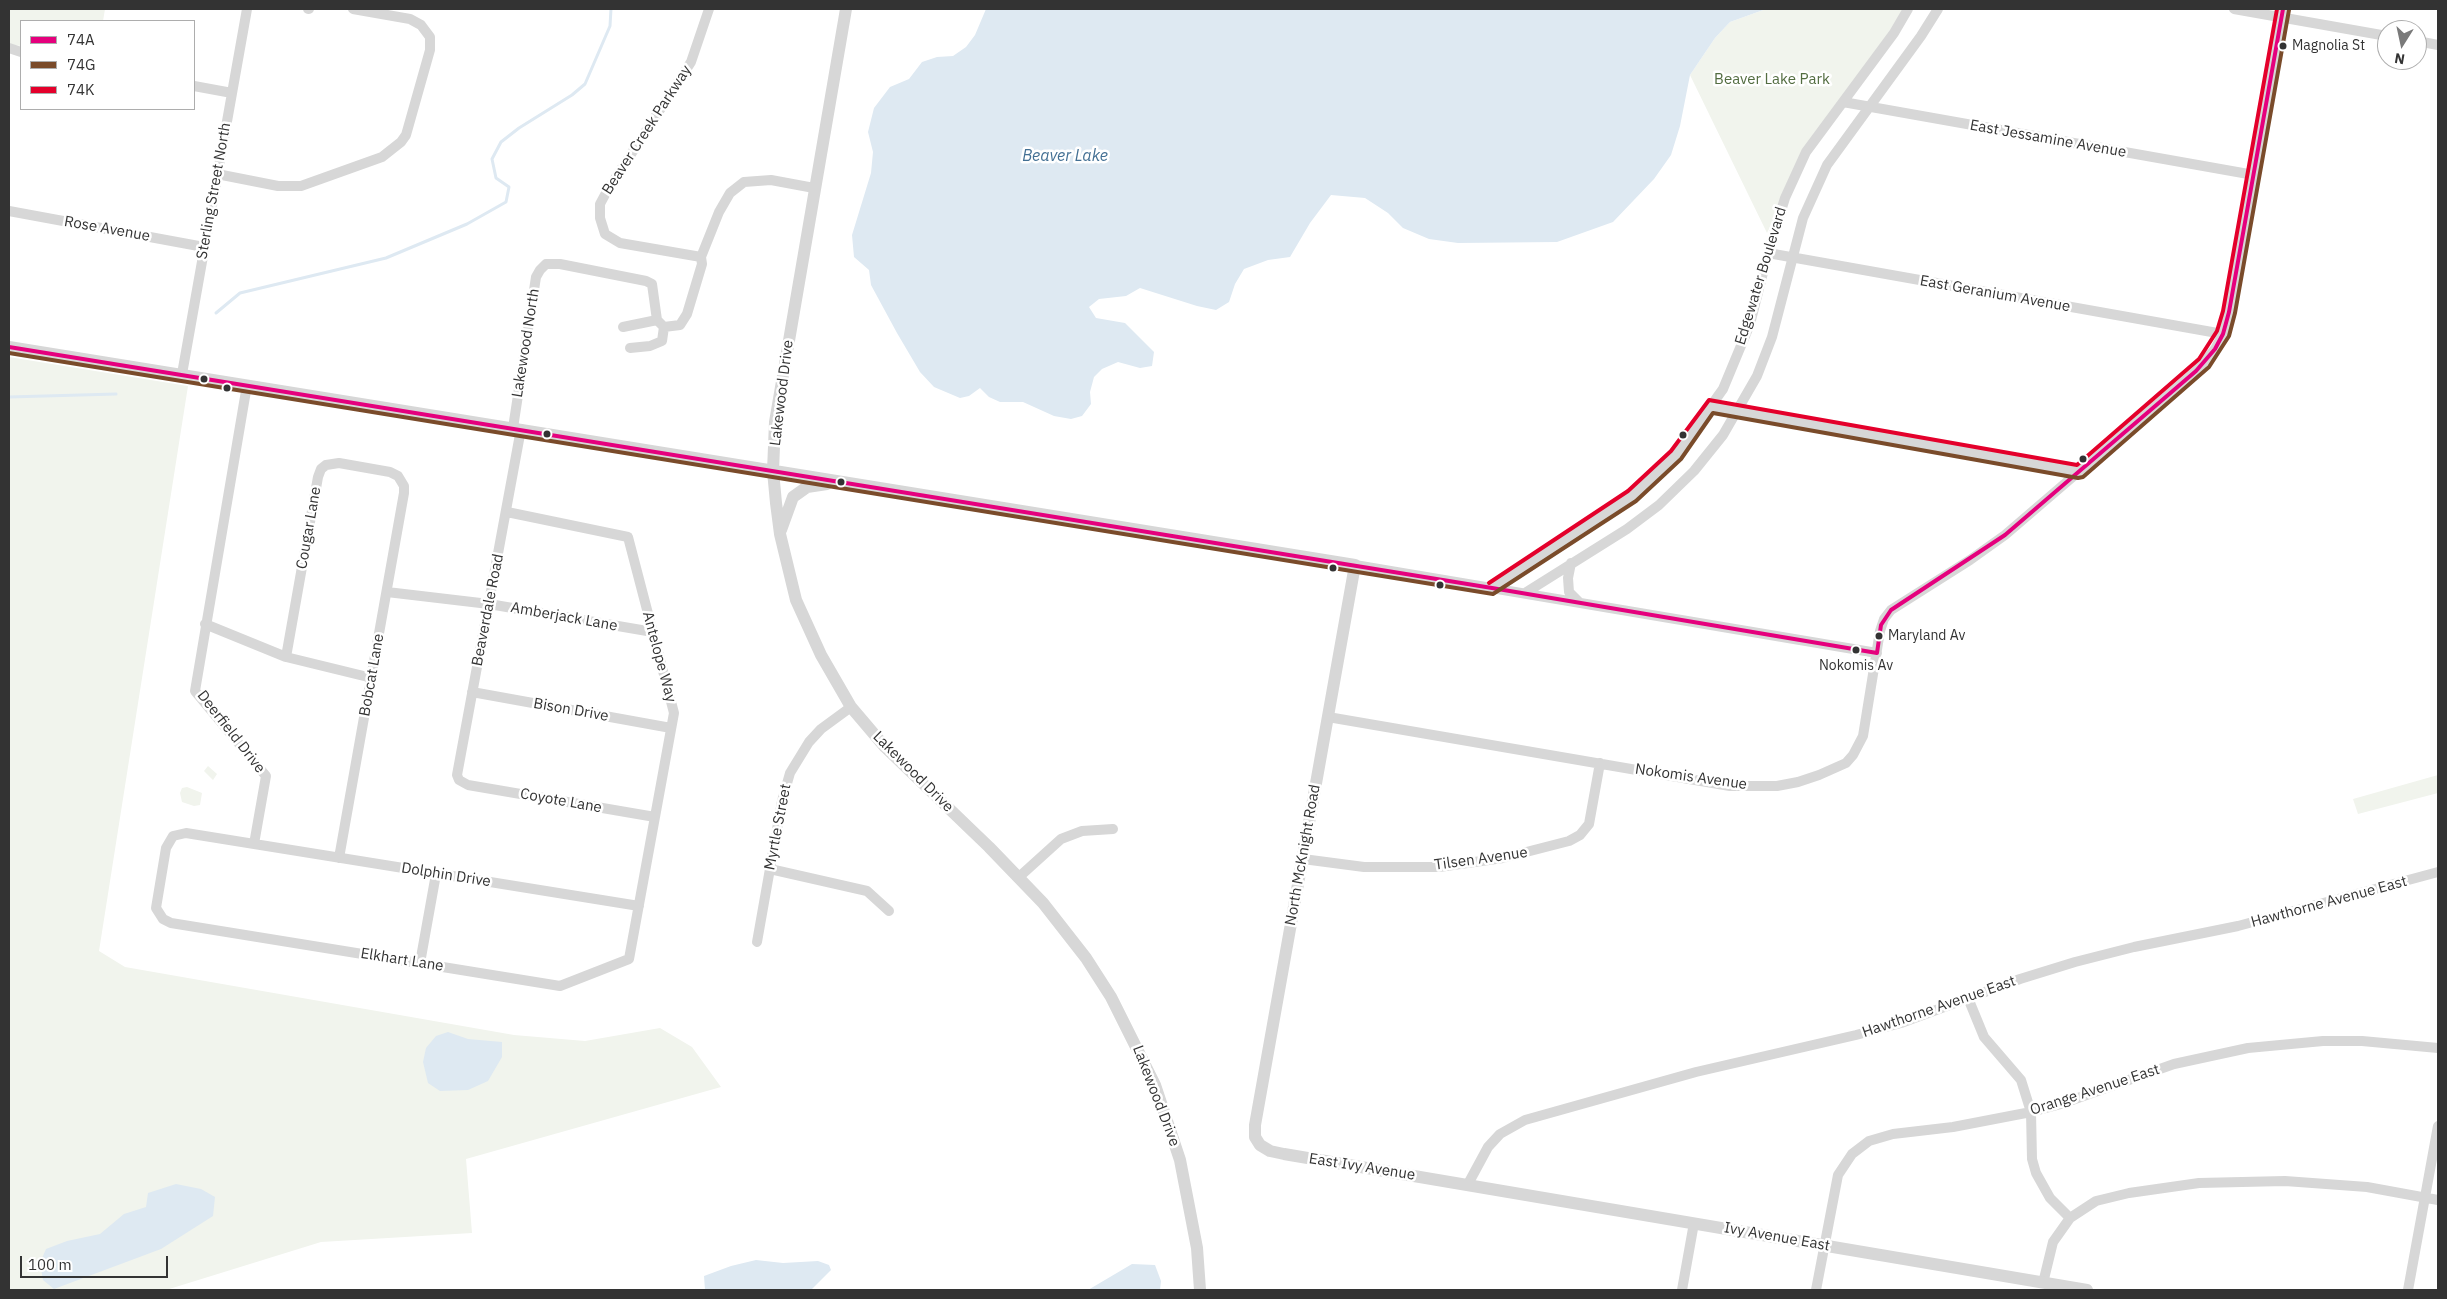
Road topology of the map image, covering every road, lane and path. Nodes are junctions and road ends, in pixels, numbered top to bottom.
1 (247, 9) edge
2 (353, 9) edge
3 (709, 9) edge
4 (846, 9) edge
5 (1908, 9) edge
6 (1938, 9) edge
7 (2234, 9) edge
8 (2282, 13) edge
9 (2377, 34) edge
10 (195, 86) edge
11 (232, 93) junction
12 (1843, 102) junction
13 (1868, 107) junction
14 (217, 174) junction
15 (2254, 175) junction
16 (814, 188) junction
17 (9, 211) edge
18 (204, 247) junction
19 (1768, 253) junction
20 (701, 257) junction
21 (1793, 258) junction
22 (661, 323) junction
23 (623, 327) dead end
24 (2223, 334) junction
25 (9, 347) edge
26 (630, 348) dead end
27 (182, 374) junction
28 (247, 385) junction
29 (1710, 406) junction
30 (1737, 412) junction
31 (517, 428) junction
32 (773, 471) junction
33 (2079, 472) junction
34 (849, 484) junction
35 (404, 493) joint
36 (507, 512) junction
37 (780, 534) junction
38 (1571, 563) junction
39 (1355, 565) junction
40 (1492, 588) junction
41 (387, 592) junction
42 (1526, 593) junction
43 (1580, 603) junction
44 (489, 604) junction
45 (205, 624) junction
46 (652, 632) junction
47 (1877, 653) junction
48 (286, 656) junction
49 (372, 678) junction
50 (472, 692) junction
51 (851, 707) junction
52 (1328, 717) junction
53 (671, 728) junction
54 (1600, 763) junction
55 (468, 785) joint
56 (655, 817) junction
57 (1113, 829) dead end
58 (254, 844) junction
59 (339, 858) junction
60 (1303, 859) junction
61 (770, 869) junction
62 (2438, 872) edge
63 (436, 874) junction
64 (1019, 878) junction
65 (639, 906) junction
66 (890, 911) dead end
67 (757, 942) dead end
68 (629, 959) joint
69 (420, 963) junction
70 (1968, 998) junction
71 (2438, 1048) edge
72 (2031, 1112) junction
73 (2438, 1126) edge
74 (1258, 1144) joint
75 (1468, 1184) junction
76 (2425, 1198) junction
77 (2438, 1200) edge
78 (2070, 1218) junction
79 (1694, 1223) junction
80 (1824, 1245) junction
81 (2043, 1283) junction
82 (1200, 1290) edge
83 (1682, 1290) edge
84 (1816, 1290) edge
85 (2086, 1290) edge
86 (2408, 1290) edge

1 - 11 street, Sterling Street North
2 - 14 street
3 - 20 street, Beaver Creek Parkway
4 - 16 street, Lakewood Drive
5 - 12 street, Edgewater Boulevard
6 - 13 street, Edgewater Boulevard
7 - 8 street
8 - 9 street
8 - 15 street, Nokomis Avenue
10 - 11 street
11 - 14 street, Sterling Street North
12 - 13 street, East Jessamine Avenue
12 - 19 street, Edgewater Boulevard
13 - 15 street, East Jessamine Avenue
13 - 21 street, Edgewater Boulevard
14 - 18 street, Sterling Street North
15 - 24 street, Nokomis Avenue
16 - 20 street
16 - 32 street, Lakewood Drive
17 - 18 street, Rose Avenue
18 - 27 street, Sterling Street North
19 - 21 street, East Geranium Avenue
19 - 29 street, Edgewater Boulevard
20 - 22 street
21 - 24 street, East Geranium Avenue
21 - 30 street, Edgewater Boulevard
22 - 23 street
22 - 26 street
22 - 31 street, Lakewood North
24 - 33 street, Nokomis Avenue
25 - 27 street
27 - 28 street
28 - 31 street
28 - 45 street, Deerfield Drive
29 - 30 street
29 - 40 street, Edgewater Boulevard
30 - 33 street
30 - 38 street, Edgewater Boulevard
31 - 32 street
31 - 36 street, Beaverdale Road
32 - 34 street
32 - 37 street, Lakewood Drive
33 - 47 street, Nokomis Avenue
34 - 37 street
34 - 39 street
35 - 41 street, Bobcat Lane
35 - 48 street, Cougar Lane
36 - 44 street, Beaverdale Road
36 - 46 street, Antelope Way
37 - 51 street, Lakewood Drive
38 - 42 street, Edgewater Boulevard
38 - 43 street
39 - 40 street
39 - 52 street, North McKnight Road
40 - 42 street
41 - 44 street, Amberjack Lane
41 - 49 street, Bobcat Lane
42 - 43 street
43 - 47 street
44 - 46 street, Amberjack Lane
44 - 50 street, Beaverdale Road
45 - 48 street
45 - 58 street, Deerfield Drive
46 - 53 street, Antelope Way
47 - 54 street, Nokomis Avenue
48 - 49 street
49 - 59 street, Bobcat Lane
50 - 53 street, Bison Drive
50 - 55 street, Beaverdale Road
51 - 61 street, Myrtle Street
51 - 64 street, Lakewood Drive
52 - 54 street, Nokomis Avenue
52 - 60 street, North McKnight Road
53 - 56 street, Antelope Way
54 - 60 street, Tilsen Avenue
55 - 56 street, Coyote Lane
56 - 65 street, Antelope Way
57 - 64 street
58 - 59 street, Dolphin Drive
58 - 69 street, Elkhart Lane
59 - 63 street, Dolphin Drive
60 - 74 street, North McKnight Road
61 - 66 street
61 - 67 street, Myrtle Street
62 - 70 street, Hawthorne Avenue East
63 - 65 street, Dolphin Drive
63 - 69 street
64 - 82 street, Lakewood Drive
65 - 68 street, Antelope Way
68 - 69 street, Elkhart Lane
70 - 72 street
70 - 75 street, Hawthorne Avenue East
71 - 72 street, Orange Avenue East
72 - 78 street
72 - 80 street, Orange Avenue East
73 - 76 street
74 - 75 street, East Ivy Avenue
75 - 79 street, Ivy Avenue East
76 - 77 street
76 - 78 street
76 - 86 street
78 - 81 street
79 - 80 street, Ivy Avenue East
79 - 83 street
80 - 81 street, Ivy Avenue East
80 - 84 street, Orange Avenue East
81 - 85 street, Ivy Avenue East

